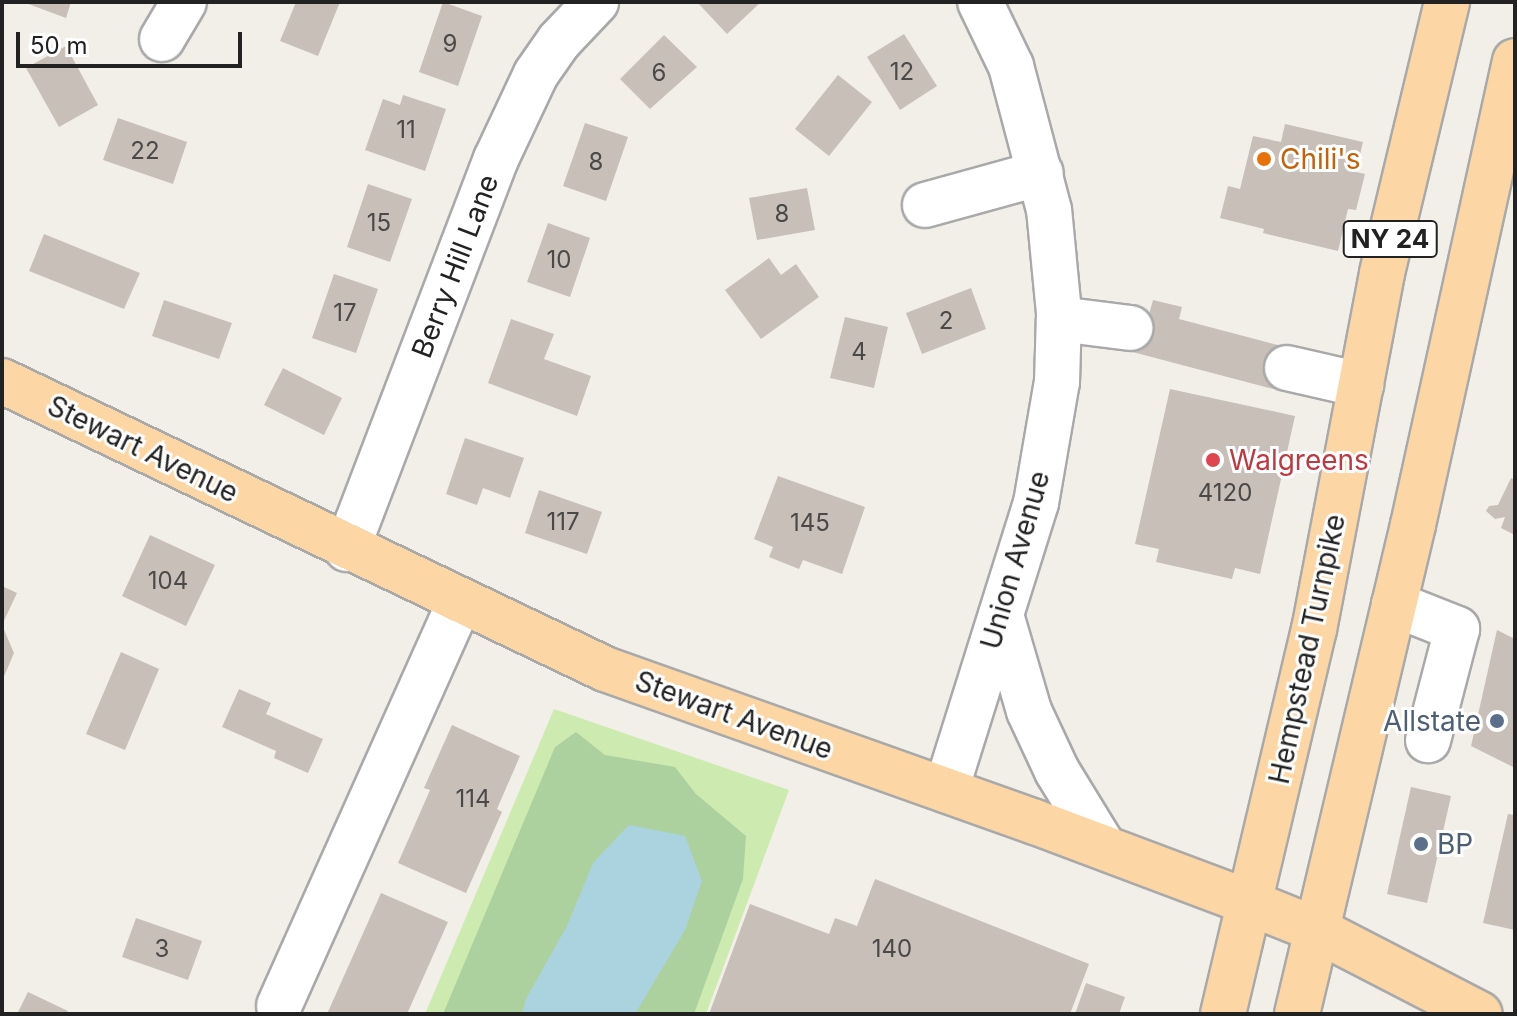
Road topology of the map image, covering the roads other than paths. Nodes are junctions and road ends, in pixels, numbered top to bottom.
1 (184, 2) edge
2 (596, 2) edge
3 (980, 2) edge
4 (1447, 2) edge
5 (162, 39) dead end
6 (1515, 61) edge
7 (1041, 173) junction
8 (925, 205) dead end
9 (1059, 319) junction
10 (1130, 328) dead end
11 (1287, 368) dead end
12 (2, 381) edge
13 (1361, 385) junction
14 (347, 549) junction
15 (460, 602) junction
16 (1394, 604) junction
17 (1001, 615) junction
18 (1428, 740) dead end
19 (946, 790) junction
20 (1103, 846) junction
21 (1250, 903) junction
22 (1317, 930) junction
23 (279, 1006) dead end
24 (1463, 1010) edge
25 (1223, 1014) edge
26 (1297, 1014) edge

1 - 5 street
2 - 14 street, Berry Hill Lane
3 - 7 street, Union Avenue
4 - 13 main road, Hempstead Turnpike / NY 24
6 - 16 main road, NY 24
7 - 8 street
7 - 9 street, Union Avenue
9 - 10 street
9 - 17 street, Union Avenue
11 - 13 street
12 - 14 main road, Stewart Avenue
13 - 21 main road, Hempstead Turnpike / NY 24
14 - 15 main road, Stewart Avenue
15 - 19 main road, Stewart Avenue
15 - 23 street
16 - 18 street
16 - 22 main road, NY 24
17 - 19 street, Union Avenue
17 - 20 street
19 - 20 main road, Stewart Avenue
20 - 21 main road, Stewart Avenue
21 - 22 main road, Stewart Avenue
21 - 25 main road, Hempstead Turnpike / NY 24
22 - 24 main road, Stewart Avenue
22 - 26 main road, NY 24

